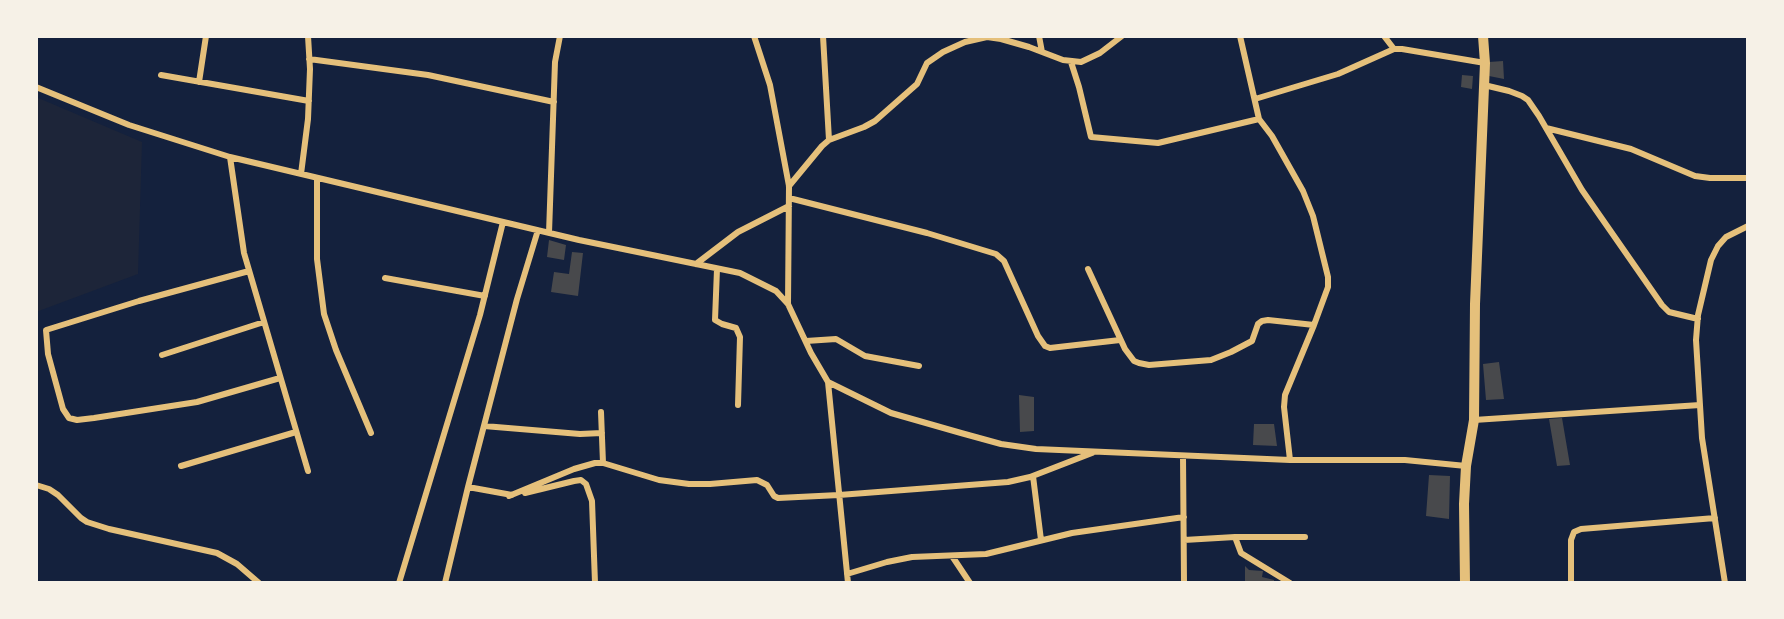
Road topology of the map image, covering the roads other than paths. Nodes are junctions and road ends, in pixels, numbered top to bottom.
1 (206, 36) edge
2 (308, 36) edge
3 (560, 36) edge
4 (754, 36) edge
5 (823, 36) edge
6 (1039, 36) edge
7 (1122, 36) edge
8 (1240, 36) edge
9 (1384, 36) edge
10 (1483, 36) edge
11 (1394, 49) junction
12 (1042, 52) junction
13 (309, 59) junction
14 (1071, 62) junction
15 (1485, 63) junction
16 (161, 75) dead end
17 (199, 82) junction
18 (1484, 85) junction
19 (36, 87) edge
20 (1255, 99) junction
21 (309, 101) junction
22 (554, 102) junction
23 (1259, 119) junction
24 (1546, 128) junction
25 (829, 140) junction
26 (230, 157) junction
27 (301, 174) junction
28 (318, 178) junction
29 (1748, 178) edge
30 (789, 186) junction
31 (789, 198) junction
32 (789, 206) junction
33 (503, 222) junction
34 (1748, 226) edge
35 (538, 230) junction
36 (549, 233) junction
37 (696, 264) junction
38 (717, 268) junction
39 (1088, 269) dead end
40 (249, 271) junction
41 (385, 278) dead end
42 (484, 296) junction
43 (788, 304) junction
44 (1698, 319) junction
45 (264, 322) junction
46 (1314, 326) junction
47 (1120, 340) junction
48 (806, 341) junction
49 (162, 355) dead end
50 (919, 366) dead end
51 (280, 378) junction
52 (828, 382) junction
53 (738, 405) dead end
54 (1700, 405) junction
55 (601, 412) dead end
56 (1474, 420) junction
57 (484, 426) junction
58 (296, 432) junction
59 (371, 433) dead end
60 (602, 433) junction
61 (1094, 452) junction
62 (1183, 456) junction
63 (1290, 460) junction
64 (603, 463) junction
65 (181, 466) dead end
66 (1466, 466) junction
67 (308, 471) dead end
68 (1033, 476) junction
69 (36, 485) edge
70 (468, 488) junction
71 (839, 495) junction
72 (509, 496) junction
73 (1184, 517) junction
74 (1715, 518) junction
75 (1235, 537) junction
76 (1305, 537) dead end
77 (1041, 540) junction
78 (1184, 540) junction
79 (952, 556) junction
80 (847, 574) junction
81 (259, 583) edge
82 (399, 583) edge
83 (445, 583) edge
84 (595, 583) edge
85 (848, 583) edge
86 (970, 583) edge
87 (1184, 583) edge
88 (1290, 583) edge
89 (1465, 583) edge
90 (1572, 583) edge
91 (1725, 583) edge

1 - 17 street
2 - 13 street
3 - 22 street
4 - 30 street
5 - 25 street
6 - 12 street
7 - 14 street
8 - 20 street
9 - 11 street
10 - 15 main road
11 - 15 street
11 - 20 street
12 - 14 street
12 - 25 street
13 - 21 street
13 - 22 street
14 - 23 street
15 - 18 main road
16 - 17 street
17 - 21 street
18 - 24 street
18 - 56 main road
19 - 26 street
20 - 23 street
21 - 27 street
22 - 36 street
23 - 46 street
24 - 29 street
24 - 44 street
25 - 30 street
26 - 27 street
26 - 40 street
27 - 28 street
28 - 33 street
28 - 59 street
30 - 31 street
31 - 32 street
31 - 47 street
32 - 37 street
32 - 43 street
33 - 35 street
33 - 42 street
34 - 44 street
35 - 36 street
35 - 57 street
36 - 37 street
37 - 38 street
38 - 43 street
38 - 53 street
39 - 47 street
40 - 45 street
40 - 51 street
41 - 42 street
42 - 82 street
43 - 48 street
44 - 54 street
45 - 49 street
45 - 51 street
46 - 47 street
46 - 63 street
48 - 50 street
48 - 52 street
51 - 58 street
52 - 61 street
52 - 71 street
54 - 56 street
54 - 74 street
55 - 60 street
56 - 66 main road
57 - 60 street
57 - 70 street
58 - 65 street
58 - 67 street
60 - 64 street
61 - 62 street
61 - 68 street
62 - 63 street
62 - 73 street
63 - 66 street
64 - 71 street
64 - 72 street
66 - 89 main road
68 - 71 street
68 - 77 street
69 - 81 street
70 - 72 street
70 - 83 street
71 - 80 street
72 - 84 street
73 - 77 street
73 - 78 street
74 - 90 street
74 - 91 street
75 - 76 street
75 - 78 street
75 - 88 street
77 - 79 street
78 - 87 street
79 - 80 street
79 - 86 street
80 - 85 street

